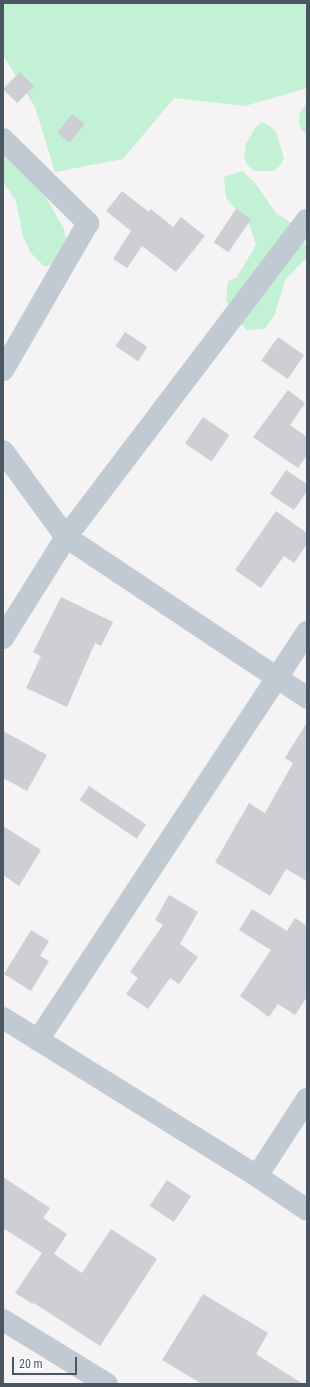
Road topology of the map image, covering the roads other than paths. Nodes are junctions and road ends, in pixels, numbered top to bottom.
1 (3, 139) edge
2 (307, 220) edge
3 (3, 370) edge
4 (3, 452) edge
5 (66, 537) junction
6 (307, 632) edge
7 (3, 638) edge
8 (276, 678) junction
9 (307, 698) edge
10 (3, 1018) edge
11 (38, 1040) junction
12 (307, 1099) edge
13 (257, 1176) junction
14 (307, 1210) edge
15 (3, 1320) edge
16 (107, 1384) edge

1 - 3 street
2 - 5 street
4 - 5 street
5 - 7 street
5 - 8 street
6 - 8 street
8 - 9 street
8 - 11 street
10 - 11 street
11 - 13 street
12 - 13 street
13 - 14 street
15 - 16 street

